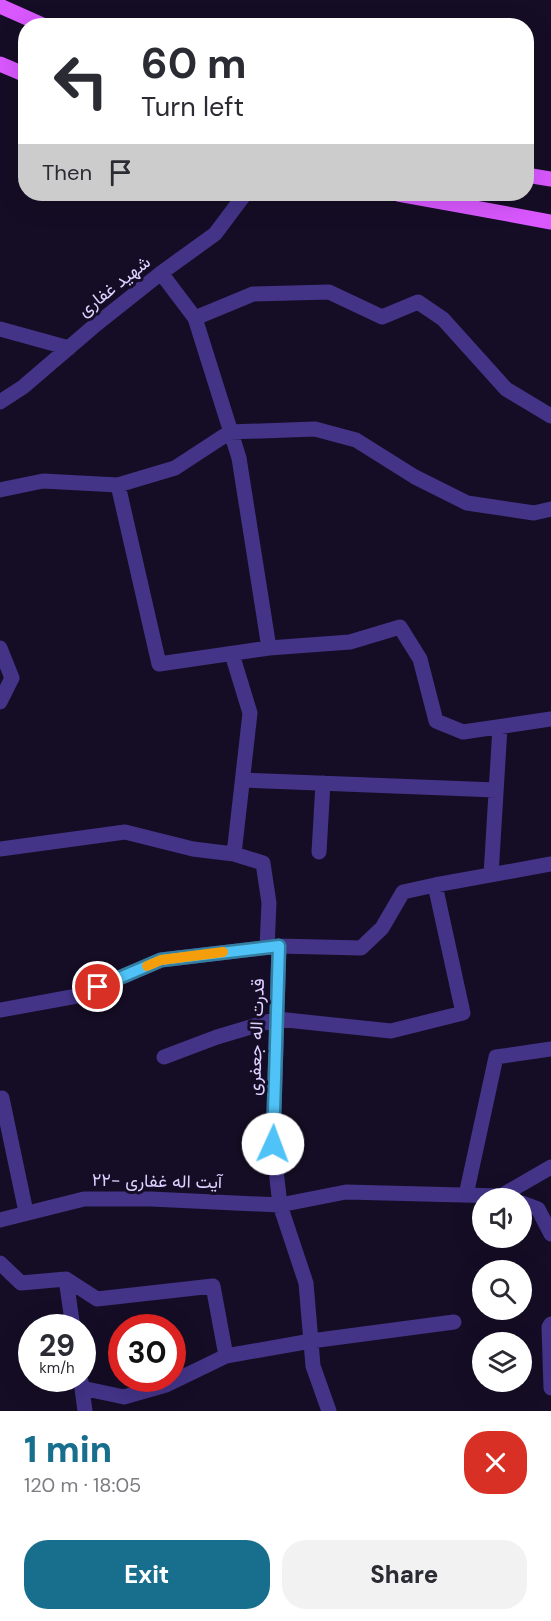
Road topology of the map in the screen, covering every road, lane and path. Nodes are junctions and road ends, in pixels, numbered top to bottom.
1 (0, 6) edge
2 (27, 18) edge
3 (0, 64) edge
4 (18, 72) edge
5 (534, 177) edge
6 (551, 179) edge
7 (240, 201) edge
8 (436, 201) edge
9 (551, 222) edge
10 (161, 273) junction
11 (195, 318) junction
12 (0, 329) edge
13 (69, 348) junction
14 (0, 402) edge
15 (551, 416) edge
16 (230, 432) junction
17 (118, 485) junction
18 (0, 490) edge
19 (551, 508) edge
20 (0, 648) edge
21 (269, 648) junction
22 (232, 654) junction
23 (0, 702) edge
24 (551, 719) edge
25 (500, 727) junction
26 (243, 780) junction
27 (323, 783) junction
28 (496, 790) junction
29 (0, 849) edge
30 (319, 852) dead end
31 (234, 854) junction
32 (551, 864) edge
33 (491, 874) junction
34 (435, 885) junction
35 (273, 946) junction
36 (0, 1010) edge
37 (276, 1019) junction
38 (551, 1049) edge
39 (164, 1057) dead end
40 (2, 1098) dead end
41 (551, 1167) edge
42 (519, 1188) edge
43 (466, 1195) junction
44 (472, 1195) edge
45 (280, 1205) junction
46 (532, 1207) edge
47 (26, 1212) junction
48 (0, 1220) edge
49 (551, 1234) edge
50 (0, 1263) edge
51 (66, 1279) junction
52 (71, 1314) edge
53 (454, 1322) dead end
54 (551, 1324) edge
55 (311, 1341) junction
56 (226, 1356) junction
57 (96, 1388) edge
58 (551, 1388) edge
59 (82, 1392) edge
60 (85, 1411) edge
61 (329, 1411) edge

1 - 2 main road
3 - 4 main road
5 - 6 main road
7 - 10 street, شهید غفاری
8 - 9 main road
10 - 11 street
10 - 13 street, شهید غفاری
11 - 15 street
11 - 16 street
12 - 13 street
13 - 14 street, شهید غفاری
16 - 17 street
16 - 19 street
16 - 21 street
17 - 18 street
17 - 22 street
20 - 23 street
21 - 22 street
21 - 25 street
22 - 26 street
24 - 25 street
25 - 28 street
26 - 27 street
26 - 31 street
27 - 28 street
27 - 30 street
28 - 33 street
29 - 31 street
31 - 35 street, قدرت اله جعفری
32 - 33 street
33 - 34 street
34 - 35 street
34 - 37 street
35 - 36 street
35 - 37 street, قدرت اله جعفری
37 - 39 street
37 - 45 street, قدرت اله جعفری
38 - 43 street
40 - 47 street
41 - 42 street
43 - 44 street, ۲۲- آیت اله غفاری
43 - 45 street, ۲۲- آیت اله غفاری
45 - 47 street, ۲۲- آیت اله غفاری
45 - 55 street, قدرت اله جعفری
46 - 49 street
47 - 48 street, ۲۲- آیت اله غفاری
50 - 51 street
51 - 52 street
51 - 56 street
53 - 55 street
54 - 58 street
55 - 56 street
55 - 61 street, قدرت اله جعفری
56 - 57 street
59 - 60 street

